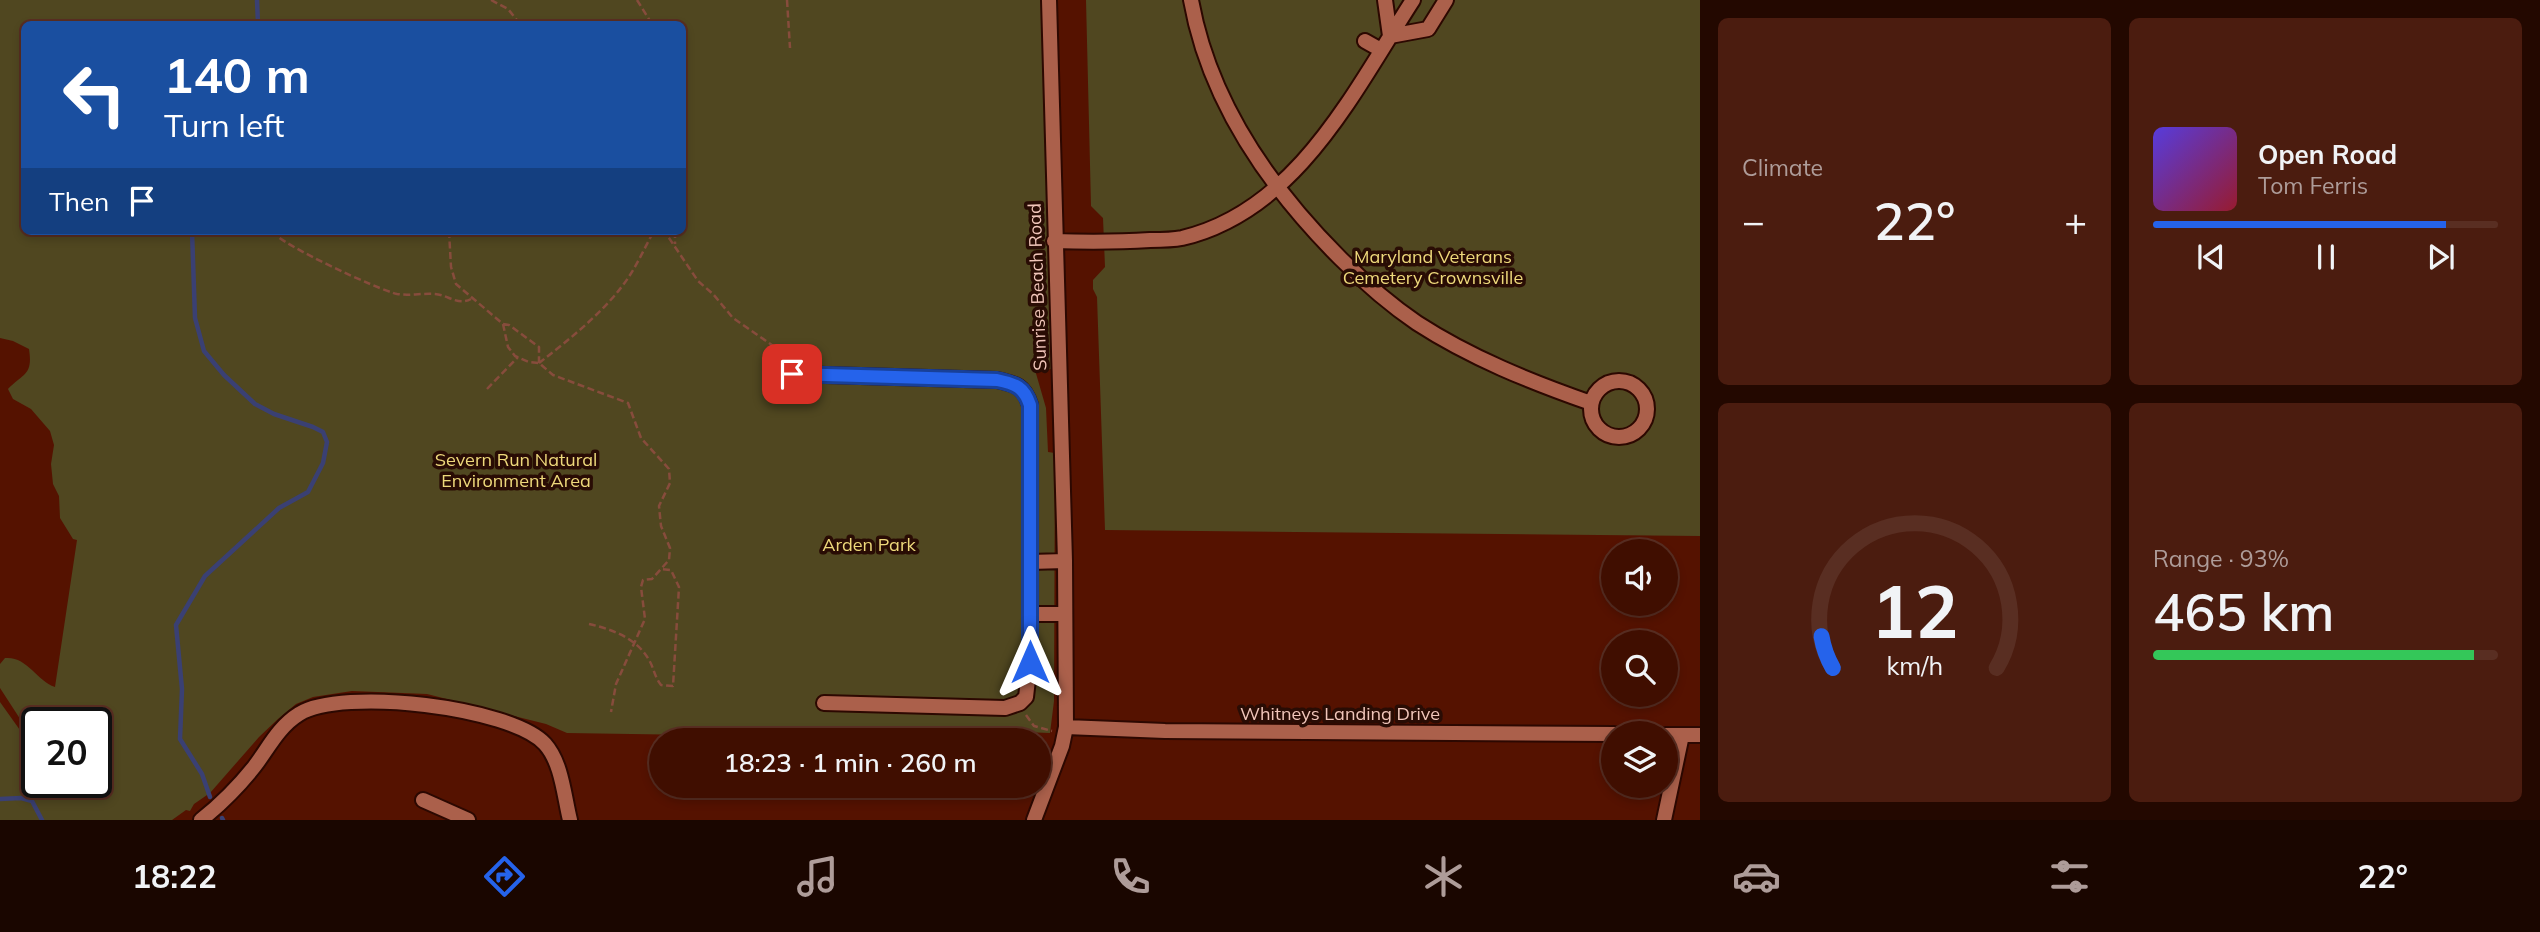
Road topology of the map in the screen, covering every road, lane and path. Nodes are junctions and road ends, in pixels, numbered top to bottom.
1 (491, 0) edge
2 (637, 0) edge
3 (787, 0) edge
4 (1049, 0) edge
5 (1191, 0) edge
6 (1385, 0) edge
7 (1413, 0) edge
8 (1446, 0) edge
9 (518, 21) edge
10 (650, 21) edge
11 (1390, 36) junction
12 (1366, 41) dead end
13 (790, 48) dead end
14 (1381, 50) junction
15 (1278, 188) junction
16 (274, 235) edge
17 (449, 235) edge
18 (667, 235) edge
19 (675, 235) edge
20 (651, 236) edge
21 (1054, 241) junction
22 (675, 244) junction
23 (471, 299) junction
24 (503, 324) junction
25 (518, 357) junction
26 (539, 363) junction
27 (792, 374) dead end
28 (815, 375) junction
29 (487, 389) dead end
30 (1591, 403) junction
31 (1065, 561) junction
32 (1030, 562) junction
33 (661, 569) junction
34 (1030, 614) junction
35 (1064, 614) junction
36 (589, 624) dead end
37 (633, 644) junction
38 (824, 703) dead end
39 (1020, 703) junction
40 (611, 712) dead end
41 (1066, 727) junction
42 (1601, 734) edge
43 (1678, 735) edge
44 (1682, 735) junction
45 (1700, 735) edge
46 (423, 800) dead end
47 (201, 820) edge
48 (468, 820) edge
49 (570, 820) edge
50 (1034, 820) edge
51 (1664, 820) edge

1 - 9 path
2 - 10 path
3 - 13 path
4 - 21 street, Sunrise Beach Road
5 - 15 street
6 - 11 street
7 - 11 street
8 - 11 street
11 - 14 street
12 - 14 street
14 - 15 street
15 - 21 street
15 - 30 street
16 - 23 path
17 - 23 path
18 - 22 path
19 - 22 path
20 - 26 path
21 - 31 street, Sunrise Beach Road
22 - 28 path
23 - 24 path
24 - 25 path
24 - 26 path
25 - 26 path
25 - 29 path
26 - 33 path
27 - 28 street
28 - 32 street
30 - 30 street
31 - 32 street
31 - 35 street, Sunrise Beach Road
32 - 34 street
33 - 37 path
33 - 37 path
34 - 35 street
34 - 39 street
35 - 41 street, Sunrise Beach Road
36 - 37 path
37 - 40 path
38 - 39 street
39 - 41 path
41 - 42 street, Whitneys Landing Drive
41 - 50 street, Sunrise Beach Road
43 - 44 street
44 - 45 street
44 - 51 street
46 - 48 street
47 - 49 street

